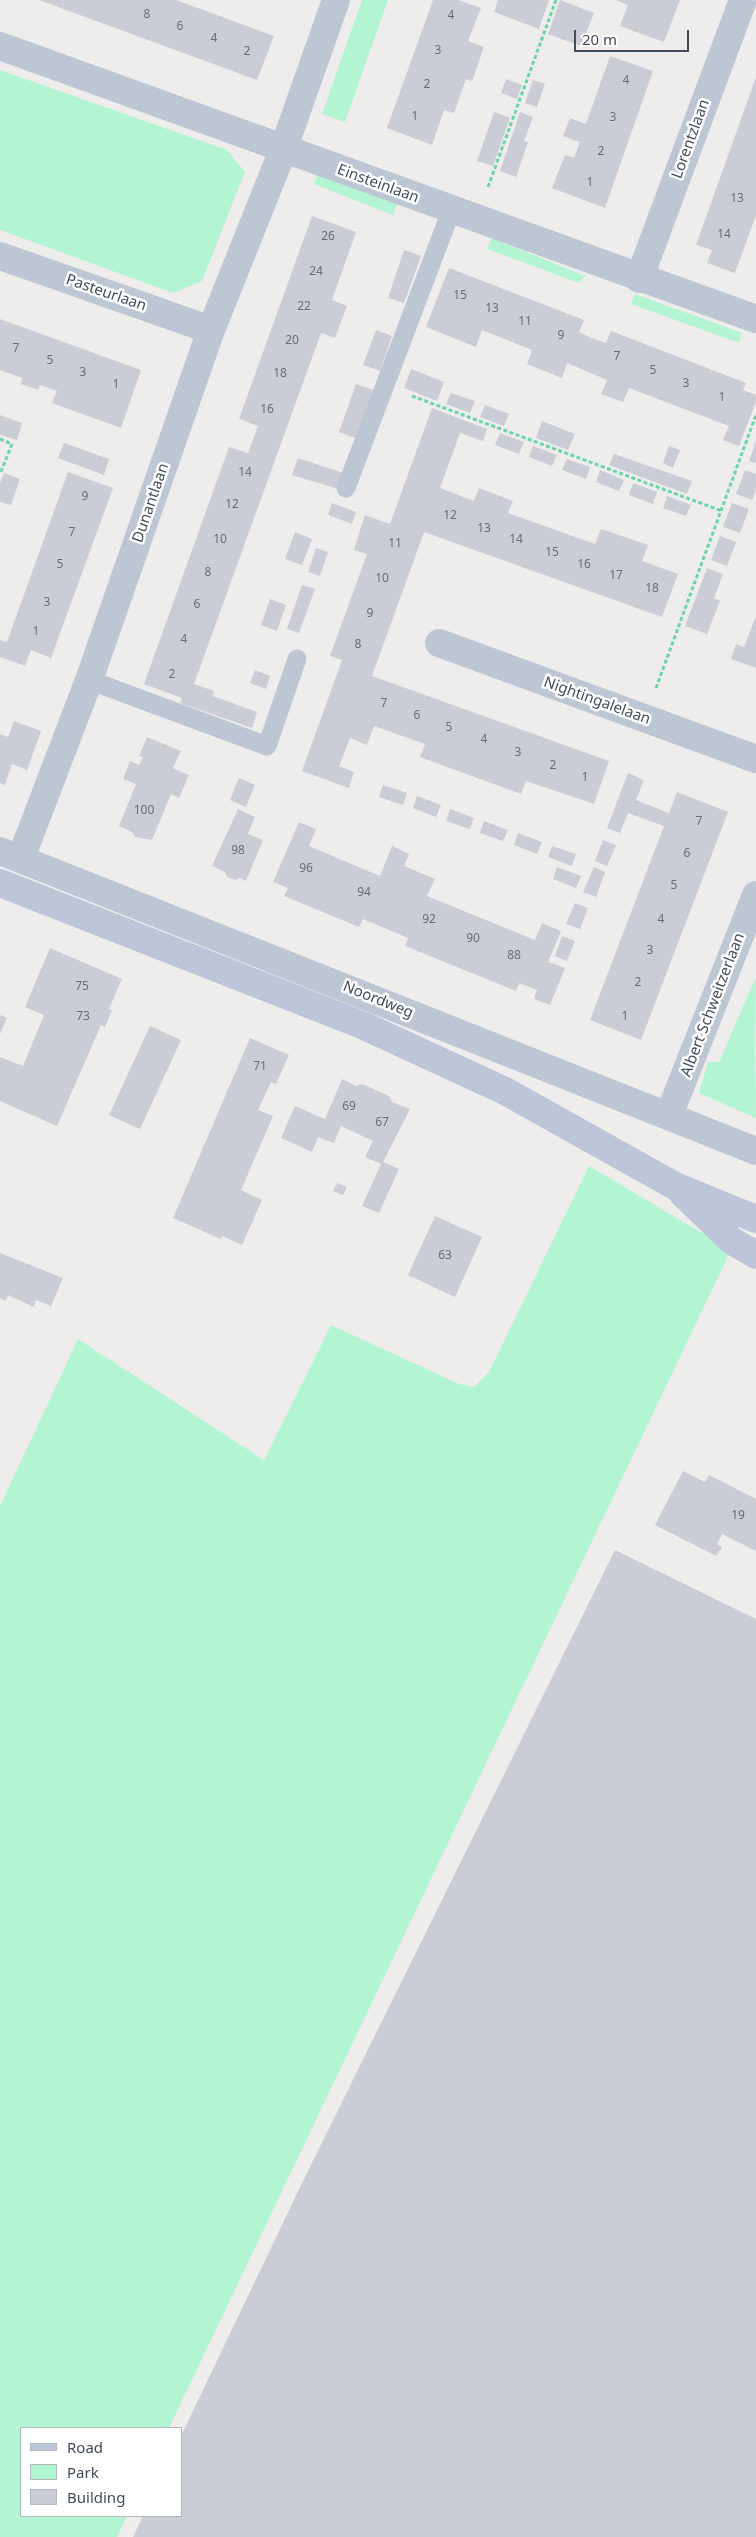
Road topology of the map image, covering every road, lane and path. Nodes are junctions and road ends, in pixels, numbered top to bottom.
1 (336, 0) edge
2 (556, 0) edge
3 (743, 0) edge
4 (0, 46) edge
5 (284, 150) junction
6 (451, 210) junction
7 (476, 219) junction
8 (0, 256) edge
9 (639, 279) junction
10 (756, 320) edge
11 (211, 330) junction
12 (384, 385) junction
13 (756, 414) edge
14 (0, 439) edge
15 (0, 474) edge
16 (346, 488) dead end
17 (722, 511) junction
18 (439, 643) dead end
19 (297, 659) dead end
20 (89, 680) junction
21 (644, 719) junction
22 (756, 759) edge
23 (10, 854) edge
24 (0, 883) edge
25 (756, 894) edge
26 (669, 1115) junction
27 (756, 1151) edge
28 (675, 1186) junction
29 (756, 1219) edge
30 (756, 1255) edge

1 - 5 street, Dunantlaan
2 - 7 path
3 - 9 street, Lorentzlaan
4 - 5 street, Einsteinlaan
5 - 6 street, Einsteinlaan
5 - 11 street, Dunantlaan
6 - 7 street, Einsteinlaan
6 - 12 lane
7 - 9 street, Einsteinlaan
8 - 11 street, Pasteurlaan
9 - 10 street, Einsteinlaan
11 - 20 street, Dunantlaan
12 - 16 lane
12 - 17 path
13 - 17 path
14 - 15 path
17 - 21 path
18 - 21 street, Nightingalelaan
19 - 20 lane
20 - 23 street, Dunantlaan
21 - 22 street, Nightingalelaan
23 - 26 street, Noordweg
24 - 28 main road, Noordweg
25 - 26 street, Albert Schweitzerlaan
26 - 27 street, Noordweg
28 - 29 main road
28 - 30 main road

